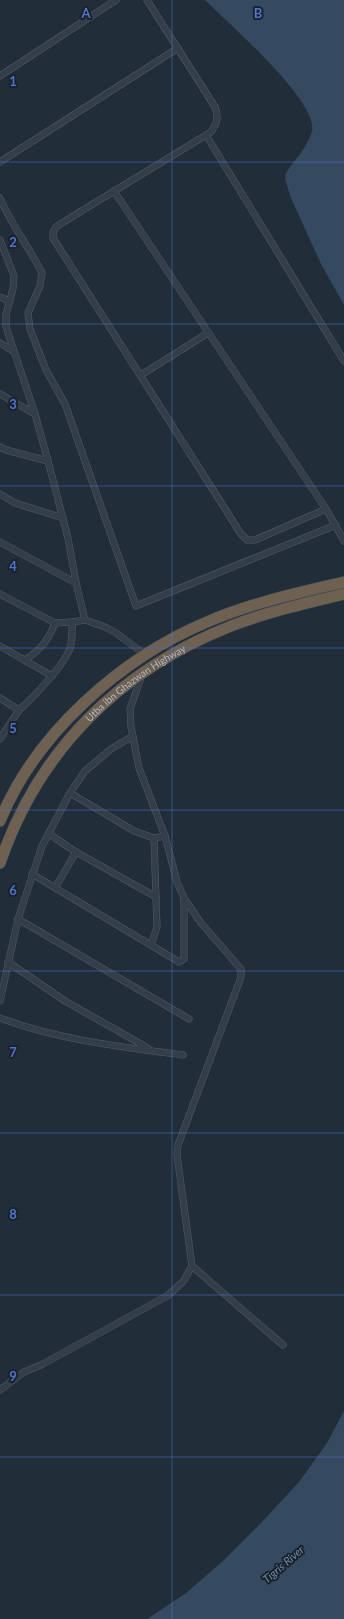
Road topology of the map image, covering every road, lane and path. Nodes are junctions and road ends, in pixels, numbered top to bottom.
1 (116, 0) edge
2 (147, 0) edge
3 (178, 48) junction
4 (0, 76) edge
5 (206, 135) junction
6 (0, 162) edge
7 (114, 191) junction
8 (0, 198) edge
9 (0, 240) edge
10 (0, 297) edge
11 (9, 301) junction
12 (208, 333) junction
13 (0, 344) edge
14 (13, 351) junction
15 (344, 361) edge
16 (140, 375) junction
17 (0, 394) edge
18 (35, 414) junction
19 (0, 446) edge
20 (48, 461) junction
21 (0, 494) edge
22 (326, 509) junction
23 (63, 518) junction
24 (336, 525) junction
25 (344, 541) edge
26 (0, 542) edge
27 (344, 582) edge
28 (76, 583) junction
29 (0, 594) edge
30 (344, 594) edge
31 (85, 620) junction
32 (72, 622) junction
33 (55, 623) junction
34 (0, 646) edge
35 (146, 655) junction
36 (25, 660) junction
37 (143, 672) junction
38 (52, 676) junction
39 (0, 698) edge
40 (19, 710) junction
41 (133, 736) junction
42 (0, 739) edge
43 (70, 793) junction
44 (0, 821) edge
45 (49, 834) junction
46 (165, 836) junction
47 (154, 838) junction
48 (76, 852) junction
49 (0, 863) edge
50 (32, 874) junction
51 (54, 888) junction
52 (156, 897) junction
53 (184, 898) junction
54 (18, 919) junction
55 (151, 945) junction
56 (8, 962) junction
57 (0, 1001) edge
58 (0, 1018) edge
59 (188, 1019) dead end
60 (154, 1051) junction
61 (183, 1055) dead end
62 (192, 1266) junction
63 (283, 1345) dead end
64 (0, 1390) edge

1 - 4 street
2 - 3 street
3 - 5 street
3 - 6 street
5 - 7 street
5 - 15 street
7 - 12 street
7 - 16 street
8 - 24 street
9 - 11 street
10 - 11 street
11 - 14 street
12 - 16 street
12 - 22 street
13 - 14 street
14 - 18 street
16 - 22 street
17 - 18 street
18 - 20 street
19 - 20 street
20 - 23 street
21 - 23 street
22 - 24 street
23 - 28 street
24 - 25 street
26 - 28 street
27 - 35 highway, Utba ibn Ghazwan Highway
28 - 31 street
29 - 33 street
30 - 37 highway, Utba ibn Ghazwan Highway
31 - 32 street
31 - 35 street
32 - 33 street
32 - 38 street
33 - 36 street
34 - 36 street
35 - 44 highway, Utba ibn Ghazwan Highway
36 - 38 street
37 - 41 street
37 - 49 highway, Utba ibn Ghazwan Highway
38 - 40 street
39 - 40 street
40 - 42 street
41 - 43 street
41 - 46 street
43 - 45 street
43 - 47 street
45 - 48 street
45 - 50 street
46 - 47 street
46 - 53 street
47 - 52 street
48 - 51 street
48 - 52 street
50 - 51 street
50 - 54 street
51 - 55 street
52 - 55 street
53 - 55 street
53 - 62 street
54 - 56 street
54 - 59 street
56 - 57 street
56 - 60 street
58 - 60 street
60 - 61 street
62 - 63 street
62 - 64 street

